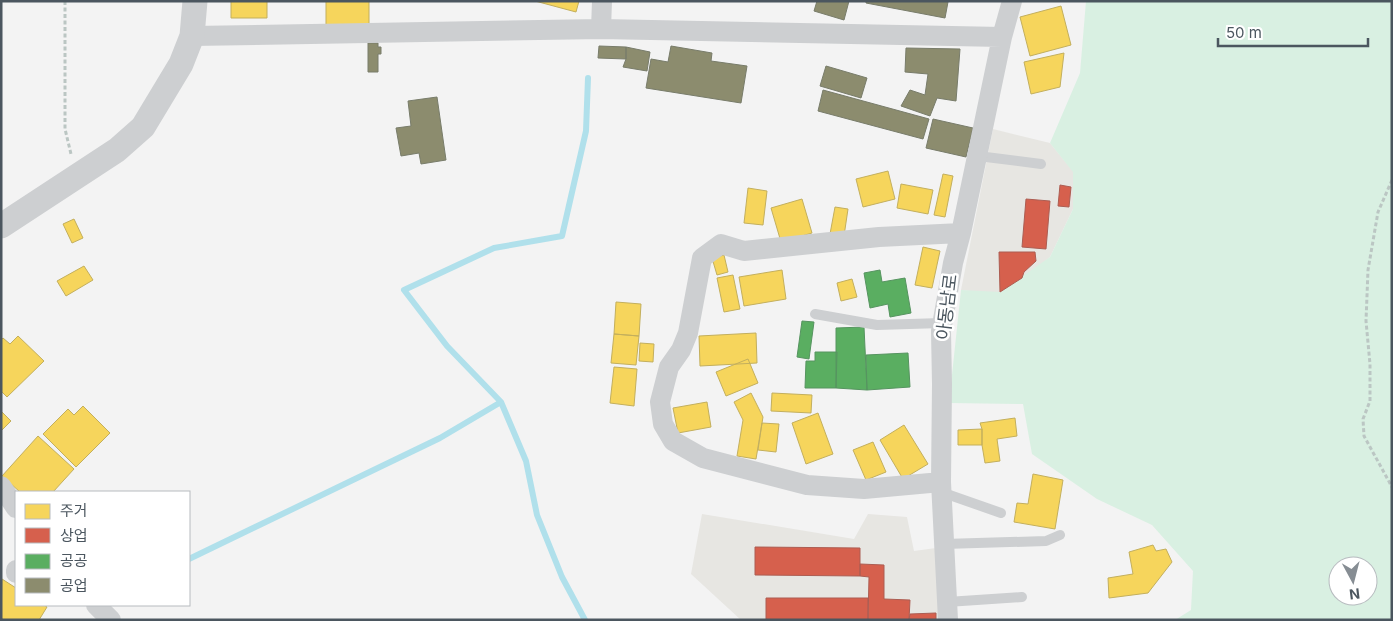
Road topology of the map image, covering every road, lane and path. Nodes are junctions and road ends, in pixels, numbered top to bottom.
1 (65, 1) edge
2 (195, 1) edge
3 (602, 1) edge
4 (1012, 1) edge
5 (601, 29) junction
6 (192, 36) junction
7 (1002, 37) junction
8 (978, 156) junction
9 (1041, 164) dead end
10 (77, 177) junction
11 (1392, 180) edge
12 (1, 226) edge
13 (962, 234) junction
14 (815, 314) dead end
15 (942, 323) junction
16 (1, 486) edge
17 (941, 487) junction
18 (1392, 487) edge
19 (15, 507) edge
20 (1001, 513) dead end
21 (1060, 535) dead end
22 (944, 544) junction
23 (1022, 597) dead end
24 (97, 606) edge
25 (948, 611) edge
26 (111, 620) edge

1 - 10 path
2 - 6 street
3 - 5 street
4 - 7 street, 아동남로
5 - 6 street
5 - 7 street
6 - 10 street
7 - 8 street, 아동남로
8 - 9 lane
8 - 13 street, 아동남로
10 - 12 street
11 - 18 path
13 - 15 street, 아동남로
13 - 17 street
14 - 15 lane
15 - 17 street, 아동남로
16 - 19 street
17 - 20 lane
17 - 22 street, 아동남로
21 - 22 lane
22 - 25 street, 아동남로
23 - 25 lane
24 - 26 street

